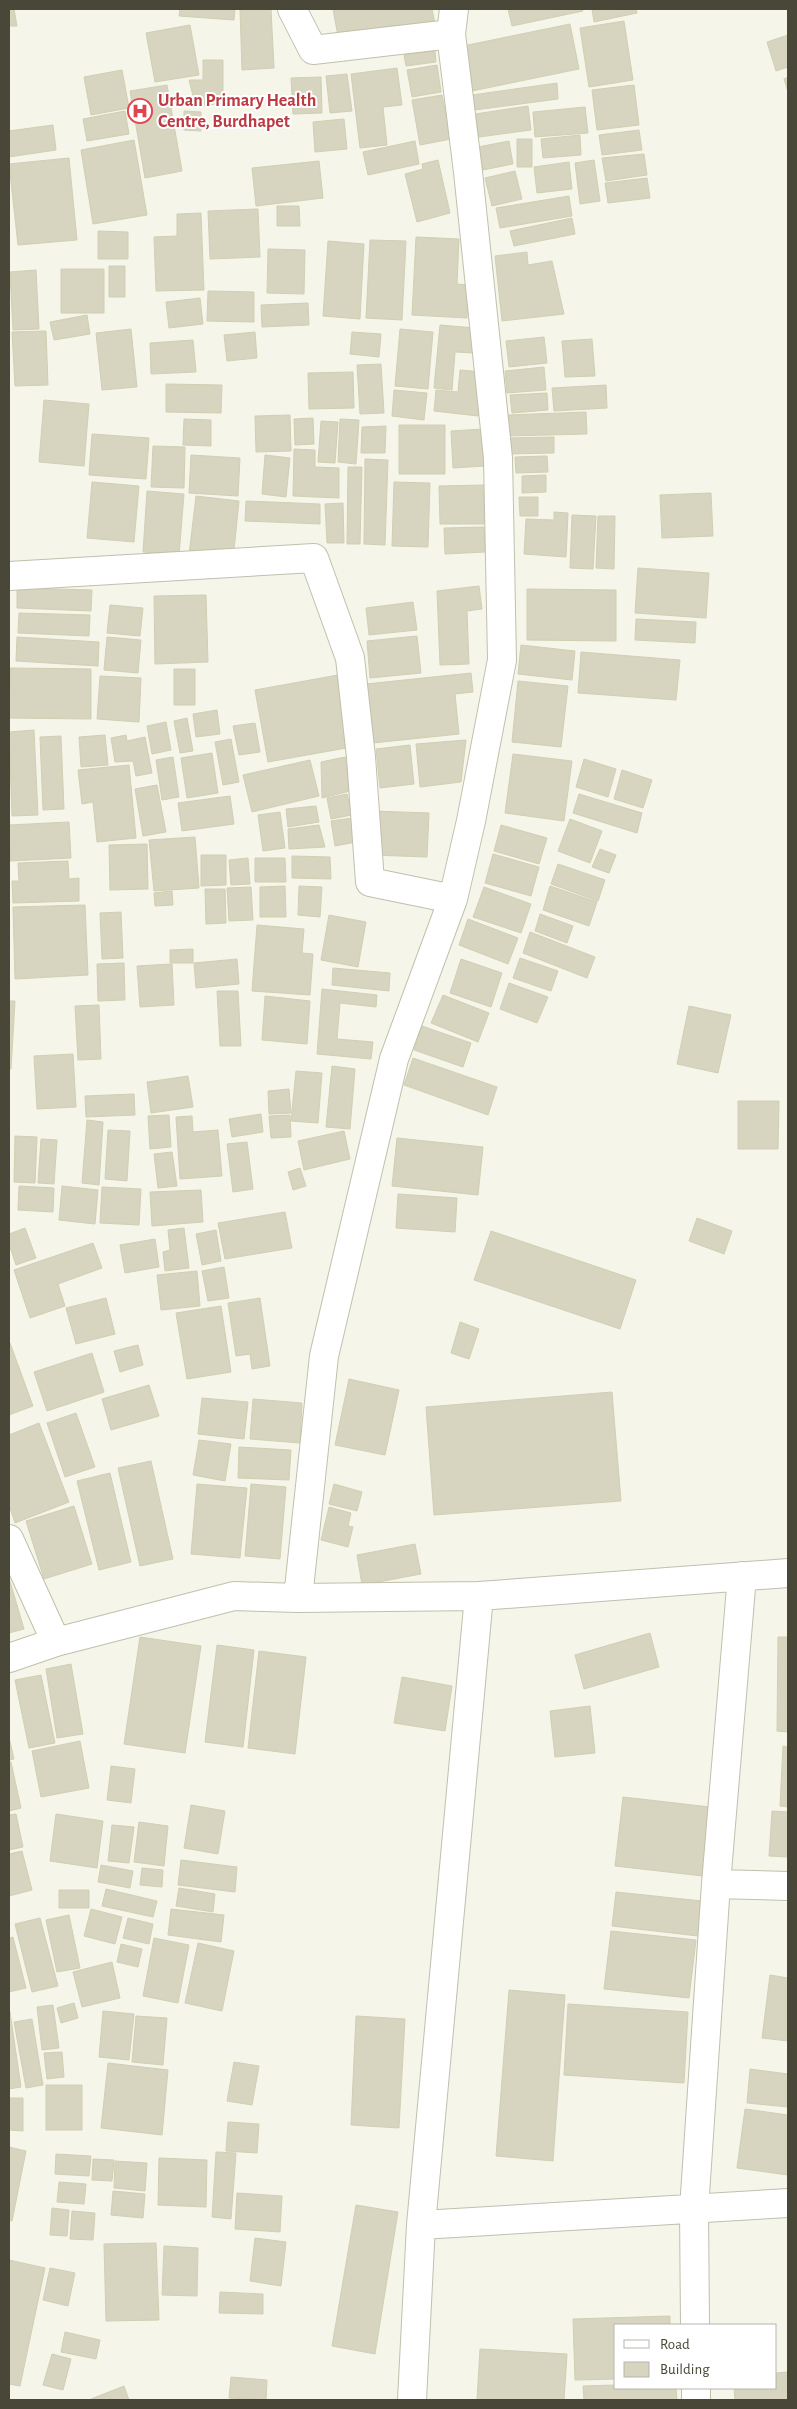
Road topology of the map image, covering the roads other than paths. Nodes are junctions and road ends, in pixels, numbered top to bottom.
1 (292, 9) edge
2 (452, 21) edge
3 (9, 576) edge
4 (452, 899) junction
5 (9, 1539) edge
6 (788, 1573) edge
7 (742, 1576) junction
8 (479, 1596) junction
9 (298, 1598) junction
10 (56, 1642) junction
11 (9, 1658) edge
12 (716, 1884) junction
13 (788, 1886) edge
14 (788, 2203) edge
15 (694, 2208) junction
16 (421, 2225) junction
17 (695, 2324) edge
18 (412, 2400) edge

1 - 2 street
2 - 4 street
3 - 4 street
4 - 9 street
5 - 10 street
6 - 7 street
7 - 8 street
7 - 12 street
8 - 9 street
8 - 16 street
9 - 10 street
10 - 11 street
12 - 13 street
12 - 15 street
14 - 15 street
15 - 16 street
15 - 17 street
16 - 18 street

